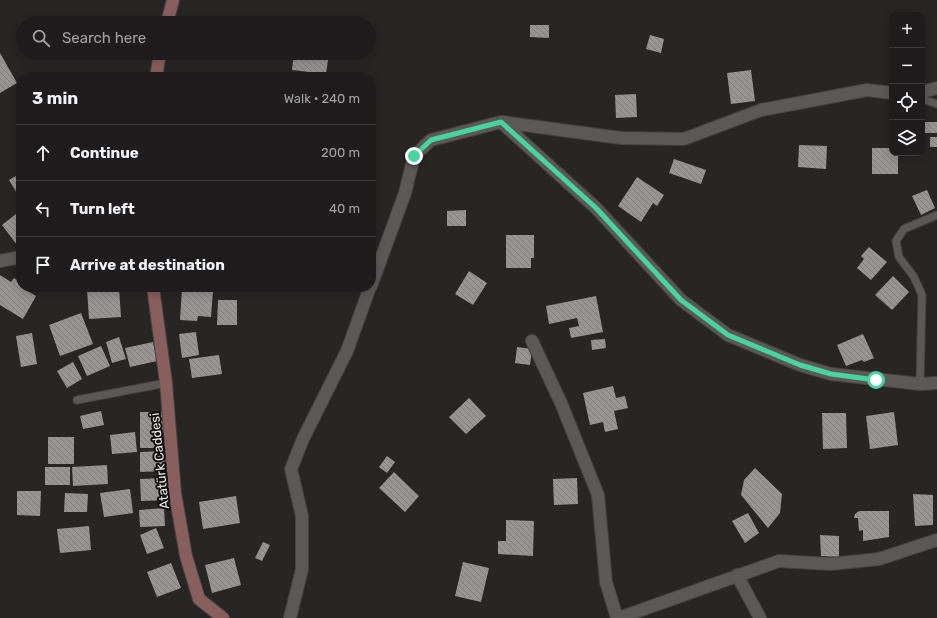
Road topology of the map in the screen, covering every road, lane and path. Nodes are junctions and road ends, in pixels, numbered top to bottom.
1 (173, 0) edge
2 (169, 16) edge
3 (159, 60) edge
4 (157, 72) edge
5 (937, 88) edge
6 (925, 91) edge
7 (889, 93) edge
8 (925, 100) edge
9 (937, 104) edge
10 (501, 122) junction
11 (937, 215) edge
12 (16, 258) edge
13 (0, 261) edge
14 (376, 272) edge
15 (154, 292) edge
16 (369, 292) edge
17 (532, 341) dead end
18 (166, 383) junction
19 (937, 383) edge
20 (920, 384) junction
21 (77, 400) dead end
22 (937, 540) edge
23 (737, 575) junction
24 (223, 618) edge
25 (290, 618) edge
26 (618, 618) edge
27 (760, 618) edge

1 - 2 street
3 - 4 street
5 - 6 street
7 - 10 street
8 - 9 lane
10 - 14 street
10 - 20 street
11 - 20 lane
12 - 13 street
15 - 18 street, Atatürk Caddesi
16 - 25 street
17 - 26 street
18 - 21 lane
18 - 24 street, Atatürk Caddesi
19 - 20 street
22 - 23 street
23 - 26 street
23 - 27 street

